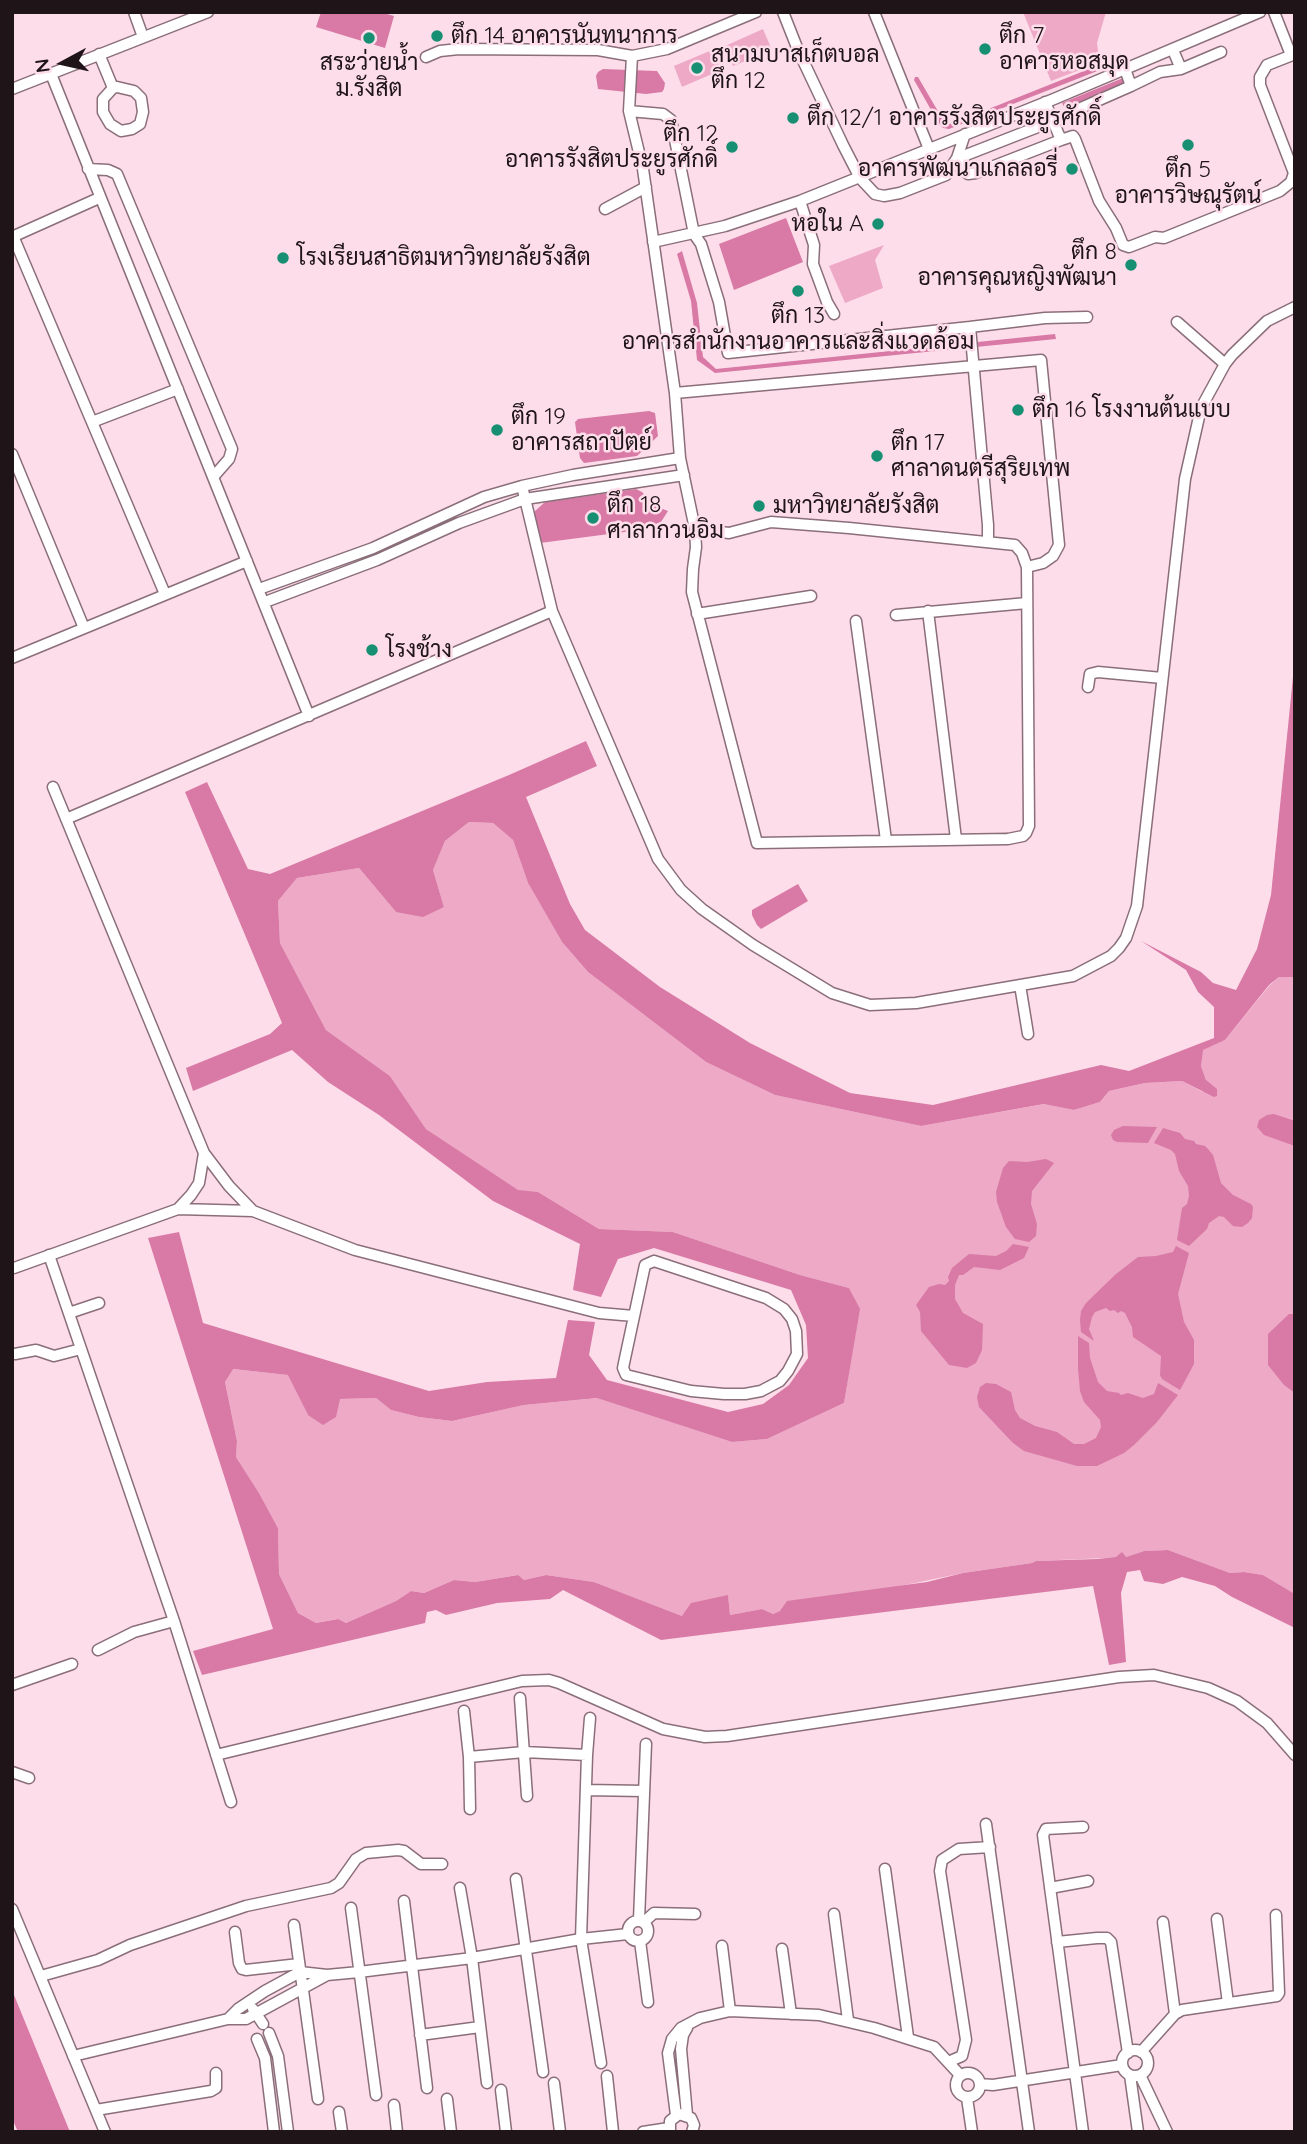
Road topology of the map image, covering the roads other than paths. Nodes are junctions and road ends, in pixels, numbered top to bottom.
1 (134, 12) edge
2 (208, 12) edge
3 (756, 12) edge
4 (783, 12) edge
5 (874, 12) edge
6 (1260, 12) edge
7 (1274, 12) edge
8 (143, 37) junction
9 (1173, 50) junction
10 (1221, 52) dead end
11 (99, 54) junction
12 (1293, 54) edge
13 (426, 57) dead end
14 (632, 62) junction
15 (1125, 69) junction
16 (1181, 69) junction
17 (51, 74) junction
18 (1131, 86) junction
19 (113, 88) junction
20 (12, 89) edge
21 (1045, 102) junction
22 (629, 107) junction
23 (1074, 111) dead end
24 (1053, 121) junction
25 (965, 134) junction
26 (1061, 140) junction
27 (929, 149) junction
28 (88, 169) junction
29 (1294, 174) edge
30 (860, 178) junction
31 (646, 187) junction
32 (99, 198) junction
33 (800, 201) junction
34 (605, 209) dead end
35 (694, 234) junction
36 (13, 236) edge
37 (653, 242) junction
38 (1295, 307) edge
39 (834, 314) dead end
40 (1087, 317) dead end
41 (1177, 323) dead end
42 (970, 330) junction
43 (1225, 364) junction
44 (974, 367) junction
45 (178, 389) junction
46 (675, 393) junction
47 (92, 422) junction
48 (12, 454) edge
49 (680, 458) junction
50 (684, 475) junction
51 (214, 477) junction
52 (522, 486) junction
53 (525, 499) junction
54 (695, 529) junction
55 (988, 541) junction
56 (247, 561) junction
57 (1027, 567) junction
58 (259, 589) junction
59 (165, 594) junction
60 (811, 596) dead end
61 (265, 602) junction
62 (1027, 603) junction
63 (552, 611) junction
64 (928, 611) junction
65 (697, 614) junction
66 (896, 615) dead end
67 (856, 621) dead end
68 (84, 628) junction
69 (12, 658) edge
70 (1162, 678) junction
71 (1088, 687) dead end
72 (309, 716) junction
73 (53, 787) dead end
74 (66, 819) junction
75 (956, 839) junction
76 (886, 840) junction
77 (1020, 985) junction
78 (1028, 1034) dead end
79 (204, 1153) junction
80 (178, 1209) junction
81 (253, 1211) junction
82 (49, 1255) junction
83 (14, 1268) dead end
84 (99, 1303) dead end
85 (69, 1313) junction
86 (634, 1316) junction
87 (82, 1349) junction
88 (15, 1354) dead end
89 (174, 1621) junction
90 (98, 1650) dead end
91 (72, 1664) dead end
92 (12, 1685) edge
93 (520, 1698) dead end
94 (464, 1711) dead end
95 (590, 1718) dead end
96 (646, 1744) dead end
97 (524, 1752) junction
98 (216, 1755) junction
99 (587, 1755) junction
100 (1295, 1755) edge
101 (468, 1757) junction
102 (12, 1772) edge
103 (29, 1778) dead end
104 (586, 1790) junction
105 (644, 1791) junction
106 (527, 1796) dead end
107 (231, 1802) dead end
108 (470, 1809) dead end
109 (986, 1824) dead end
110 (1083, 1828) dead end
111 (989, 1847) junction
112 (442, 1864) dead end
113 (885, 1869) dead end
114 (516, 1879) dead end
115 (1088, 1881) dead end
116 (460, 1888) dead end
117 (1050, 1888) junction
118 (404, 1901) dead end
119 (351, 1908) dead end
120 (12, 1909) edge
121 (695, 1914) dead end
122 (834, 1914) dead end
123 (1276, 1914) dead end
124 (1217, 1919) dead end
125 (641, 1921) junction
126 (1163, 1922) dead end
127 (294, 1925) dead end
128 (235, 1932) dead end
129 (628, 1934) junction
130 (581, 1939) junction
131 (640, 1941) junction
132 (1057, 1942) junction
133 (722, 1946) dead end
134 (527, 1949) junction
135 (782, 1949) dead end
136 (472, 1958) junction
137 (411, 1965) junction
138 (300, 1968) junction
139 (359, 1972) junction
140 (327, 1975) junction
141 (41, 1976) junction
142 (302, 1988) junction
143 (648, 2002) dead end
144 (248, 2003) junction
145 (1228, 2003) junction
146 (238, 2009) junction
147 (730, 2011) junction
148 (255, 2013) junction
149 (791, 2014) junction
150 (1175, 2014) junction
151 (228, 2019) junction
152 (246, 2019) junction
153 (848, 2020) junction
154 (690, 2024) junction
155 (480, 2028) junction
156 (420, 2035) junction
157 (908, 2037) junction
158 (1141, 2052) junction
159 (1128, 2053) junction
160 (73, 2056) junction
161 (948, 2062) junction
162 (601, 2063) dead end
163 (1122, 2065) junction
164 (543, 2072) dead end
165 (216, 2073) dead end
166 (1074, 2073) junction
167 (960, 2075) junction
168 (1135, 2075) junction
169 (607, 2076) dead end
170 (1021, 2081) junction
171 (487, 2082) dead end
172 (554, 2083) dead end
173 (980, 2084) junction
174 (427, 2088) dead end
175 (501, 2090) dead end
176 (376, 2095) dead end
177 (967, 2098) junction
178 (318, 2099) dead end
179 (447, 2099) dead end
180 (394, 2105) dead end
181 (96, 2110) junction
182 (339, 2112) dead end
183 (676, 2115) junction
184 (687, 2115) junction
185 (670, 2130) edge
186 (971, 2130) edge
187 (105, 2132) edge
188 (274, 2132) edge
189 (288, 2132) edge
190 (342, 2132) edge
191 (397, 2132) edge
192 (451, 2132) edge
193 (506, 2132) edge
194 (560, 2132) edge
195 (613, 2132) edge
196 (643, 2132) edge
197 (692, 2132) edge
198 (1029, 2132) edge
199 (1083, 2132) edge
200 (1138, 2132) edge
201 (1167, 2132) edge

1 - 8 street
2 - 8 street
3 - 14 street
4 - 30 street
5 - 27 street
6 - 9 street
7 - 12 street
8 - 11 street
9 - 15 street
9 - 16 street
10 - 16 street
11 - 17 street
11 - 19 street
12 - 29 street
13 - 14 street
14 - 22 street
15 - 18 street
15 - 21 street
16 - 18 street
17 - 20 street
17 - 28 street
18 - 23 street
19 - 19 street
21 - 24 street
21 - 25 street
22 - 31 street
22 - 35 street
24 - 26 street
24 - 26 street
25 - 27 street
25 - 30 street
26 - 29 street
27 - 30 street
28 - 32 street
28 - 51 street
30 - 33 street
31 - 34 street
31 - 37 street
32 - 36 street
32 - 45 street
33 - 35 street
33 - 39 street
35 - 37 street
35 - 42 street
36 - 47 street
37 - 46 street
38 - 43 street
40 - 42 street
41 - 43 street
42 - 44 street
43 - 70 street
44 - 46 street
44 - 55 street
44 - 57 street
45 - 47 street
45 - 51 street
46 - 49 street
47 - 59 street
48 - 68 street
49 - 50 street
49 - 52 street
50 - 53 street
50 - 54 street
51 - 56 street
52 - 53 street
52 - 58 street
53 - 61 street
53 - 63 street
54 - 55 street
54 - 65 street
55 - 57 street
56 - 58 street
56 - 59 street
57 - 62 street
58 - 61 street
59 - 68 street
60 - 65 street
61 - 72 street
62 - 64 street
62 - 75 street
63 - 72 street
63 - 77 street
64 - 66 street
64 - 75 street
65 - 76 street
67 - 76 street
68 - 69 street
70 - 71 street
70 - 77 street
72 - 74 street
73 - 74 street
74 - 79 street
75 - 76 street
77 - 78 street
79 - 80 street
79 - 81 street
80 - 81 street
80 - 82 street
81 - 86 street
82 - 83 street
82 - 85 street
84 - 85 street
85 - 87 street
86 - 86 street
87 - 88 street
87 - 89 street
89 - 90 street
89 - 98 street
91 - 92 street
93 - 97 street
94 - 101 street
95 - 99 street
96 - 105 street
97 - 99 street
97 - 101 street
97 - 106 street
98 - 100 street
98 - 107 street
99 - 104 street
101 - 108 street
102 - 103 street
104 - 105 street
104 - 130 street
105 - 125 street
109 - 111 street
110 - 117 street
111 - 161 street
111 - 170 street
112 - 141 street
113 - 157 street
114 - 134 street
115 - 117 street
116 - 136 street
117 - 132 street
118 - 137 street
119 - 139 street
120 - 141 street
121 - 125 street
122 - 153 street
123 - 145 street
124 - 145 street
125 - 129 street
125 - 131 street
126 - 150 street
127 - 138 street
128 - 138 street
129 - 130 street
129 - 131 street
130 - 134 street
130 - 162 street
131 - 143 street
132 - 159 street
132 - 166 street
133 - 147 street
134 - 136 street
134 - 164 street
135 - 149 street
136 - 137 street
136 - 155 street
137 - 139 street
137 - 156 street
138 - 140 street
138 - 142 street
138 - 144 street
139 - 140 street
139 - 176 street
140 - 142 street
141 - 160 street
142 - 148 street
142 - 178 street
144 - 146 street
144 - 148 street
145 - 150 street
146 - 151 street
146 - 152 street
147 - 149 street
147 - 154 street
148 - 152 street
148 - 189 street
149 - 153 street
150 - 158 street
151 - 152 street
151 - 160 street
152 - 188 street
153 - 157 street
154 - 183 street
154 - 184 street
155 - 156 street
155 - 171 street
156 - 174 street
157 - 161 street
158 - 159 street
158 - 168 street
159 - 163 street
160 - 181 street
161 - 167 street
163 - 166 street
163 - 168 street
165 - 181 street
166 - 170 street
166 - 199 street
167 - 173 street
167 - 177 street
168 - 200 street
168 - 201 street
169 - 195 street
170 - 173 street
170 - 198 street
172 - 194 street
173 - 177 street
175 - 193 street
177 - 186 street
179 - 192 street
180 - 191 street
181 - 187 street
182 - 190 street
183 - 184 street
183 - 185 street
184 - 197 street
185 - 196 street

